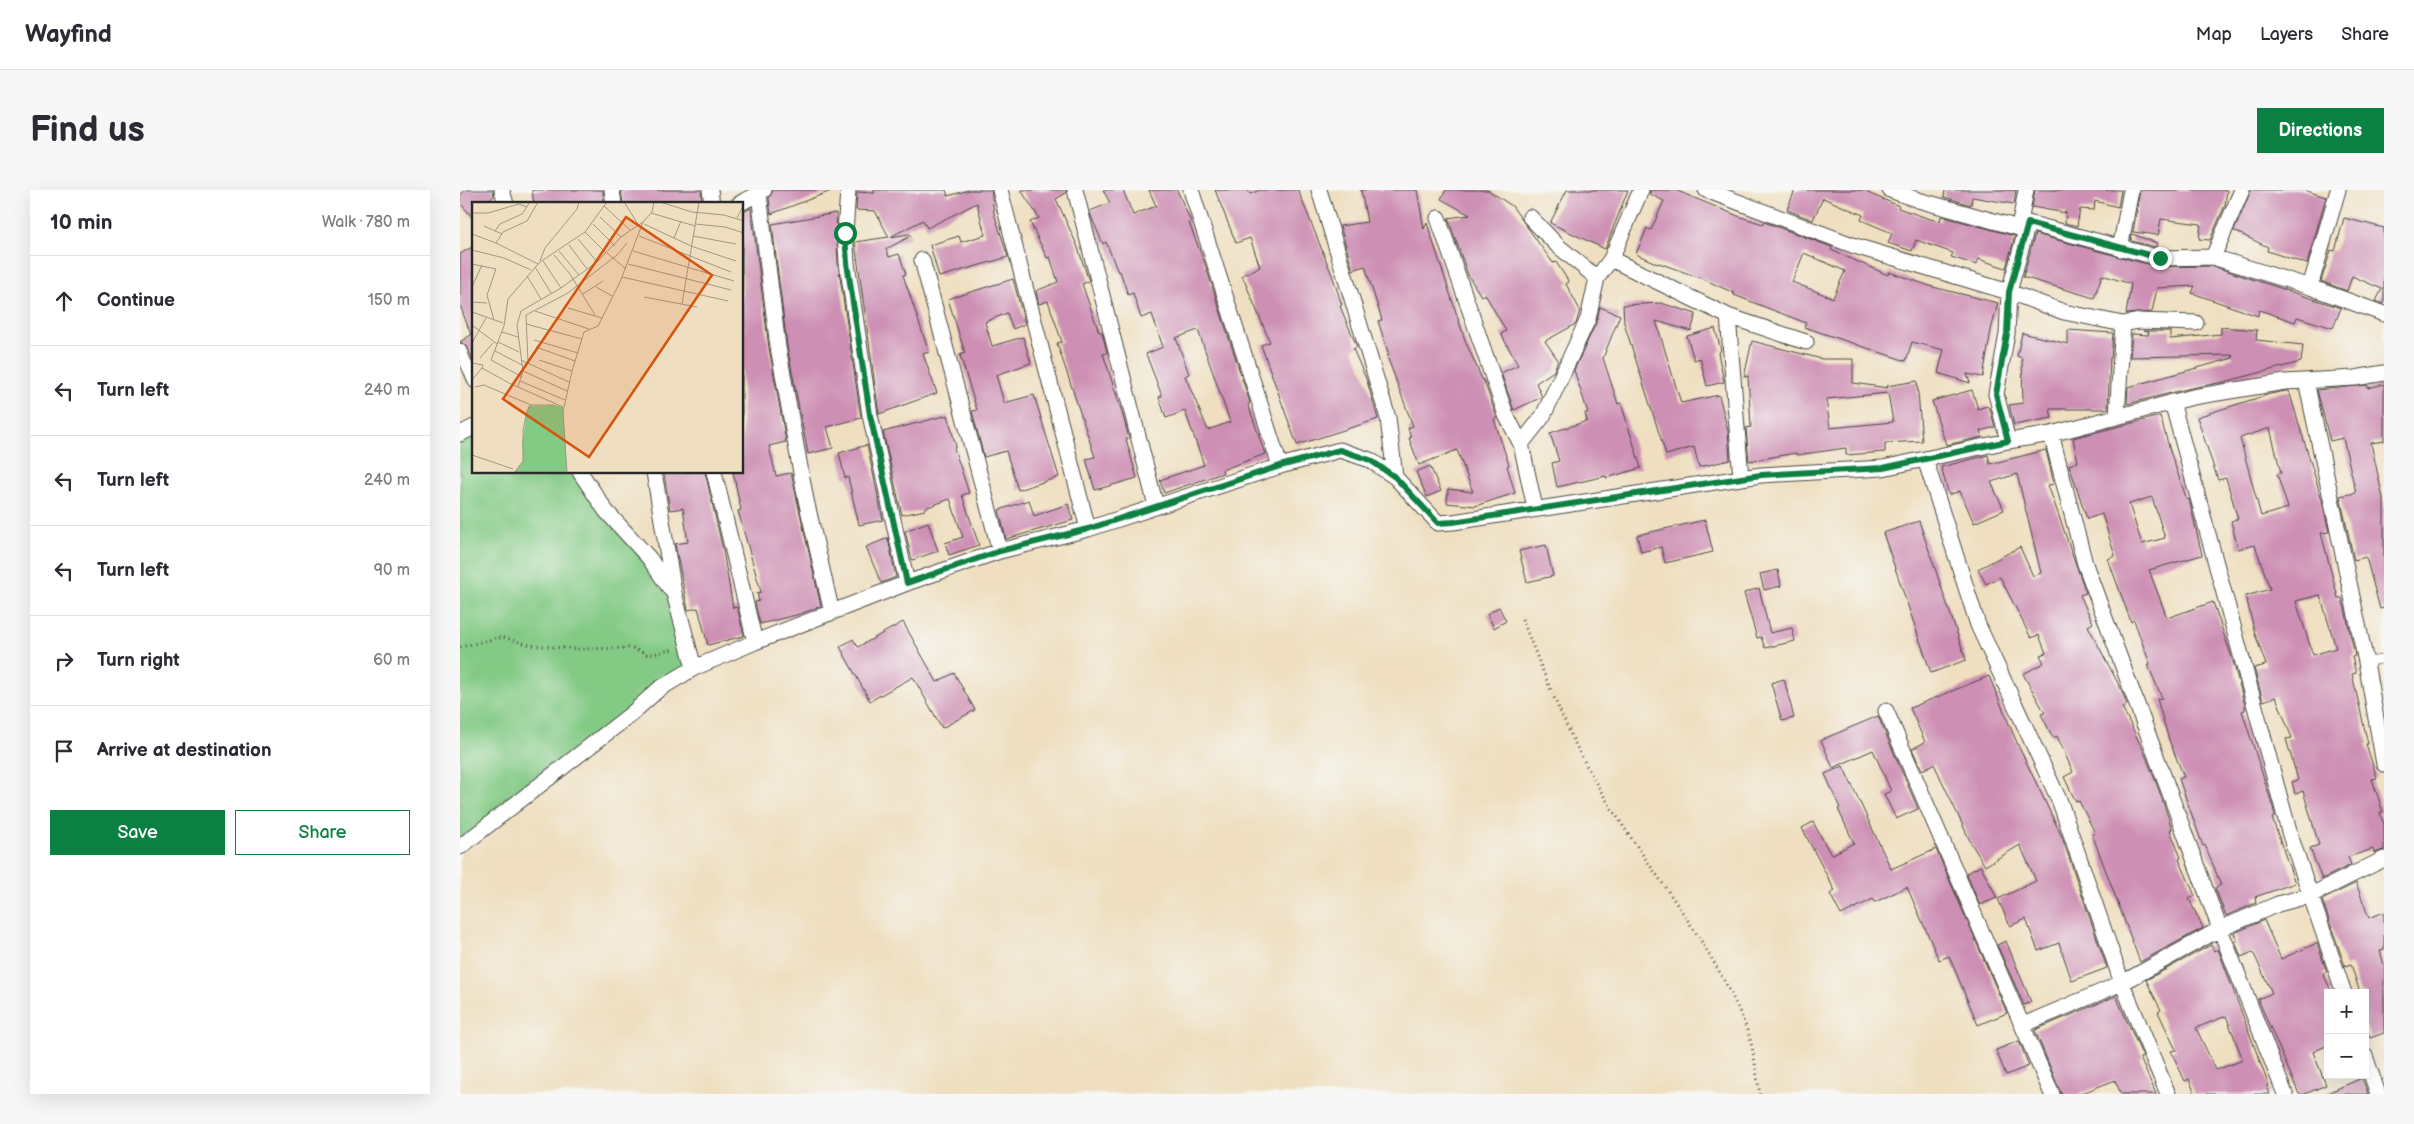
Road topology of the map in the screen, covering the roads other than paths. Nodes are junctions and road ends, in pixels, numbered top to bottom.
1 (848, 190) edge
2 (1000, 190) edge
3 (1075, 190) edge
4 (1191, 190) edge
5 (1319, 190) edge
6 (1641, 190) edge
7 (1706, 190) edge
8 (1890, 190) edge
9 (2026, 190) edge
10 (2131, 190) edge
11 (2242, 190) edge
12 (2338, 190) edge
13 (761, 192) edge
14 (1919, 195) edge
15 (743, 202) edge
16 (1530, 217) dead end
17 (1438, 218) dead end
18 (2023, 226) junction
19 (2120, 249) junction
20 (2213, 257) junction
21 (1611, 259) junction
22 (922, 260) dead end
23 (1598, 278) junction
24 (2310, 287) junction
25 (2009, 292) junction
26 (2384, 314) edge
27 (1728, 316) junction
28 (2196, 323) dead end
29 (2123, 324) junction
30 (1806, 342) dead end
31 (460, 349) edge
32 (2384, 373) edge
33 (472, 377) edge
34 (2306, 381) junction
35 (2172, 402) junction
36 (2116, 416) junction
37 (472, 427) edge
38 (460, 434) edge
39 (2051, 434) junction
40 (2008, 441) junction
41 (1521, 444) junction
42 (1925, 459) junction
43 (1280, 466) junction
44 (581, 474) edge
45 (654, 474) edge
46 (714, 474) edge
47 (1395, 477) junction
48 (1741, 478) junction
49 (1156, 506) junction
50 (1536, 508) junction
51 (1088, 529) junction
52 (1000, 551) junction
53 (907, 583) junction
54 (674, 593) junction
55 (832, 613) junction
56 (755, 642) junction
57 (2384, 658) edge
58 (2366, 662) junction
59 (694, 668) junction
60 (1886, 711) dead end
61 (2384, 764) edge
62 (460, 847) edge
63 (2384, 859) edge
64 (2311, 895) junction
65 (2220, 929) junction
66 (2122, 983) junction
67 (2343, 989) edge
68 (2023, 1025) junction
69 (2369, 1068) edge
70 (2052, 1094) edge
71 (2168, 1094) edge
72 (2284, 1094) edge
73 (2378, 1094) edge

1 - 53 street
2 - 51 street
3 - 49 street
4 - 43 street
5 - 47 street
6 - 21 street
7 - 25 street
8 - 14 street
9 - 18 street
10 - 19 street
11 - 20 street
12 - 24 street
13 - 15 street
13 - 55 street
14 - 18 street
16 - 23 street
17 - 41 street
18 - 19 street
18 - 25 street
19 - 20 street
20 - 24 street
21 - 23 street
21 - 27 street
22 - 52 street
23 - 41 street
24 - 26 street
25 - 29 street
25 - 40 street
27 - 30 street
27 - 48 street
28 - 29 street
29 - 36 street
31 - 33 street
32 - 34 street
34 - 35 street
34 - 58 street
35 - 36 street
35 - 64 street
36 - 39 street
37 - 38 street
39 - 40 street
39 - 65 street
40 - 42 street
41 - 50 street
42 - 48 street
42 - 66 street
43 - 47 street
43 - 49 street
44 - 54 street
45 - 54 street
46 - 56 street
47 - 50 street
48 - 50 street
49 - 51 street
51 - 52 street
52 - 53 street
53 - 55 street
54 - 59 street
55 - 56 street
56 - 59 street
57 - 58 lane
58 - 61 street
59 - 62 street
60 - 68 street
63 - 64 street
64 - 65 street
64 - 67 street
65 - 66 street
65 - 72 street
66 - 68 street
66 - 71 street
68 - 70 street
69 - 73 street

